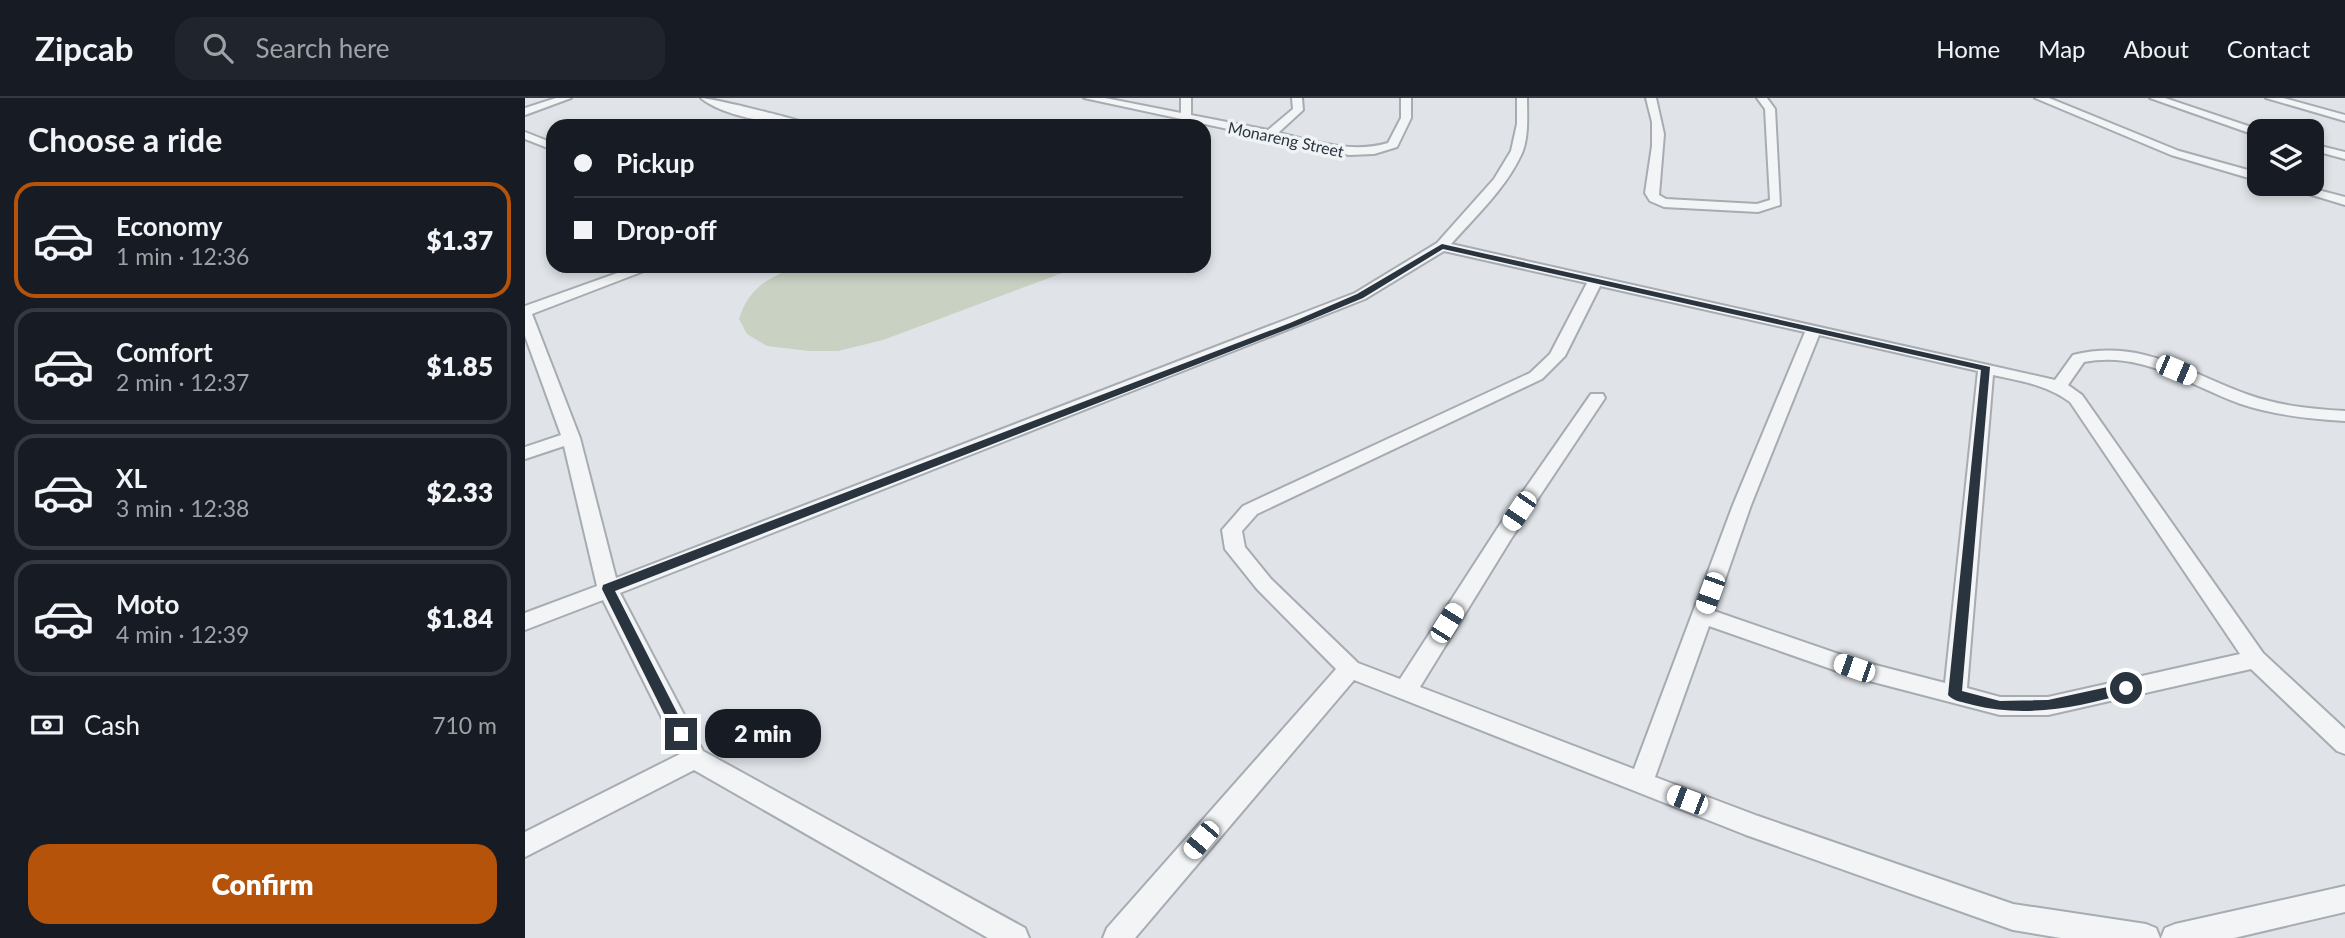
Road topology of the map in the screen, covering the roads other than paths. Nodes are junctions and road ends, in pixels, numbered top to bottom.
1 (566, 98) edge
2 (706, 98) edge
3 (1089, 98) edge
4 (1186, 98) edge
5 (1297, 98) edge
6 (1406, 98) edge
7 (1522, 98) edge
8 (1651, 98) edge
9 (1762, 98) edge
10 (2040, 98) edge
11 (2155, 98) edge
12 (2270, 98) edge
13 (525, 112) edge
14 (1186, 118) junction
15 (2345, 118) edge
16 (776, 119) edge
17 (1191, 119) edge
18 (1211, 123) edge
19 (2247, 130) edge
20 (1270, 134) junction
21 (525, 135) edge
22 (546, 144) edge
23 (2324, 150) edge
24 (2345, 156) edge
25 (2247, 174) edge
26 (2324, 195) edge
27 (2345, 201) edge
28 (1442, 246) junction
29 (631, 273) edge
30 (1595, 281) junction
31 (525, 313) edge
32 (1813, 330) junction
33 (1986, 369) junction
34 (2059, 387) junction
35 (1597, 398) dead end
36 (2345, 416) edge
37 (571, 439) junction
38 (525, 453) edge
39 (608, 589) junction
40 (1702, 615) junction
41 (525, 622) edge
42 (2255, 659) junction
43 (1350, 669) junction
44 (1405, 691) junction
45 (1955, 695) junction
46 (2345, 744) edge
47 (694, 758) junction
48 (1641, 782) junction
49 (525, 845) edge
50 (2345, 899) edge
51 (1015, 938) edge
52 (1117, 938) edge
53 (2145, 938) edge
54 (2175, 938) edge

1 - 13 street
2 - 16 street
3 - 14 street, Monareng Street
4 - 14 street
5 - 20 street
6 - 20 street, Monareng Street
7 - 28 street
8 - 9 street
10 - 25 street
11 - 19 street
12 - 15 street
14 - 17 street, Monareng Street
18 - 20 street, Monareng Street
21 - 22 street
23 - 24 street
26 - 27 street
28 - 30 street
28 - 39 street
29 - 31 street
30 - 32 street
30 - 43 street
31 - 37 street
32 - 33 street
32 - 40 street
33 - 34 street
33 - 45 street
34 - 36 street
34 - 42 street
35 - 44 street
37 - 38 street
37 - 39 street
39 - 41 street
39 - 47 street
40 - 45 street
40 - 48 street
42 - 45 street
42 - 46 street
43 - 44 street
43 - 52 street
44 - 48 street
47 - 49 street
47 - 51 street
48 - 53 street
50 - 54 street

